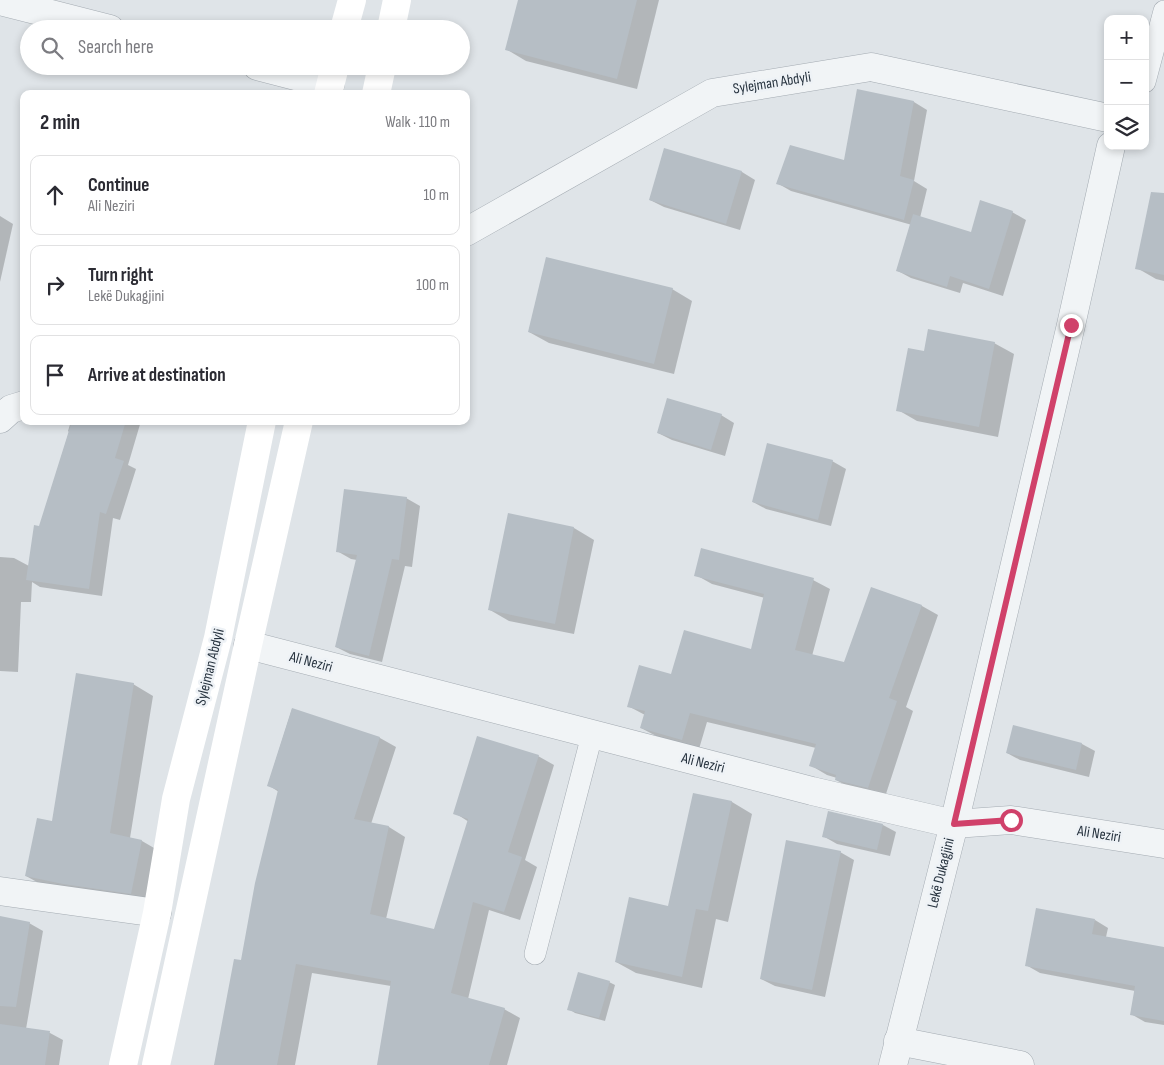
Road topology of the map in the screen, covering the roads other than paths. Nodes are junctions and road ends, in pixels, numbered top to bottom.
1 (352, 0) edge
2 (397, 0) edge
3 (0, 1) edge
4 (1164, 11) edge
5 (75, 20) edge
6 (346, 20) edge
7 (393, 20) edge
8 (1149, 67) edge
9 (299, 75) edge
10 (380, 75) edge
11 (331, 82) edge
12 (377, 90) edge
13 (1104, 117) edge
14 (1110, 150) edge
15 (470, 230) edge
16 (20, 406) edge
17 (0, 419) edge
18 (261, 425) edge
19 (299, 425) edge
20 (248, 646) junction
21 (592, 735) junction
22 (954, 824) junction
23 (1164, 844) edge
24 (0, 891) edge
25 (157, 913) junction
26 (535, 954) dead end
27 (895, 1053) edge
28 (123, 1065) edge
29 (156, 1065) edge
30 (1020, 1065) edge

1 - 6 main road
2 - 7 main road
3 - 5 street
4 - 8 lane
9 - 11 street
10 - 12 main road
13 - 15 street, Sylejman Abdyli
14 - 22 street, Lekë Dukagjini
16 - 17 street
18 - 25 main road, Sylejman Abdyli
19 - 20 main road
20 - 21 street, Ali Neziri
20 - 29 main road
21 - 22 street, Ali Neziri
21 - 26 lane
22 - 23 street, Ali Neziri
22 - 27 street, Lekë Dukagjini
24 - 25 street
25 - 28 main road, Sylejman Abdyli
27 - 30 street, Lekë Dukagjini

